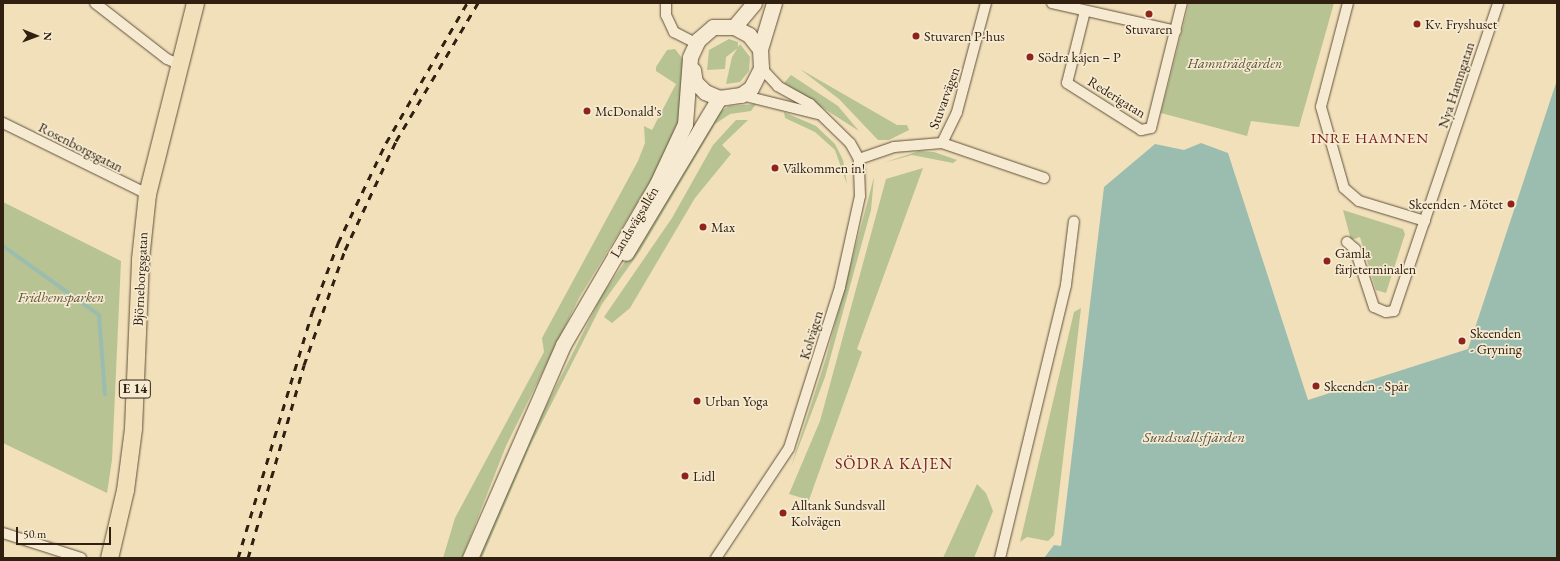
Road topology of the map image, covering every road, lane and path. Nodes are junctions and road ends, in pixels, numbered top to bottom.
1 (95, 3) edge
2 (195, 3) edge
3 (666, 3) edge
4 (754, 3) edge
5 (774, 3) edge
6 (986, 3) edge
7 (1052, 3) edge
8 (1182, 3) edge
9 (1348, 3) edge
10 (1498, 3) edge
11 (1085, 11) junction
12 (734, 27) junction
13 (1176, 31) junction
14 (760, 49) junction
15 (693, 50) junction
16 (179, 64) junction
17 (761, 68) junction
18 (741, 95) junction
19 (719, 98) junction
20 (818, 114) junction
21 (3, 123) edge
22 (942, 143) junction
23 (859, 159) junction
24 (1044, 178) dead end
25 (147, 194) junction
26 (1074, 221) dead end
27 (1426, 222) junction
28 (1347, 242) dead end
29 (548, 378) junction
30 (3, 533) edge
31 (81, 558) edge
32 (109, 558) edge
33 (470, 558) edge
34 (716, 558) edge
35 (1000, 558) edge

1 - 16 street
2 - 16 highway, Björneborgsgatan / E 14
3 - 15 street
4 - 12 main road
5 - 14 main road
6 - 22 street, Stuvarvägen
7 - 11 street
8 - 13 street, Rederigatan
9 - 27 street
10 - 27 street, Nya Hamngatan
11 - 13 street
11 - 13 street, Rederigatan
12 - 14 main road
12 - 15 main road
14 - 17 main road
15 - 19 main road
15 - 29 main road, Landsvägsallén
16 - 25 highway, Björneborgsgatan / E 14
17 - 18 main road
17 - 20 street
18 - 19 main road
18 - 20 street
19 - 29 main road, Landsvägsallén
20 - 23 street
21 - 25 street, Rosenborgsgatan
22 - 23 street, Stuvarvägen
22 - 24 street
23 - 34 street, Kolvägen
25 - 32 highway, Björneborgsgatan / E 14
26 - 35 street
27 - 28 street, Nya Hamngatan
29 - 33 main road, Landsvägsallén
30 - 31 street

